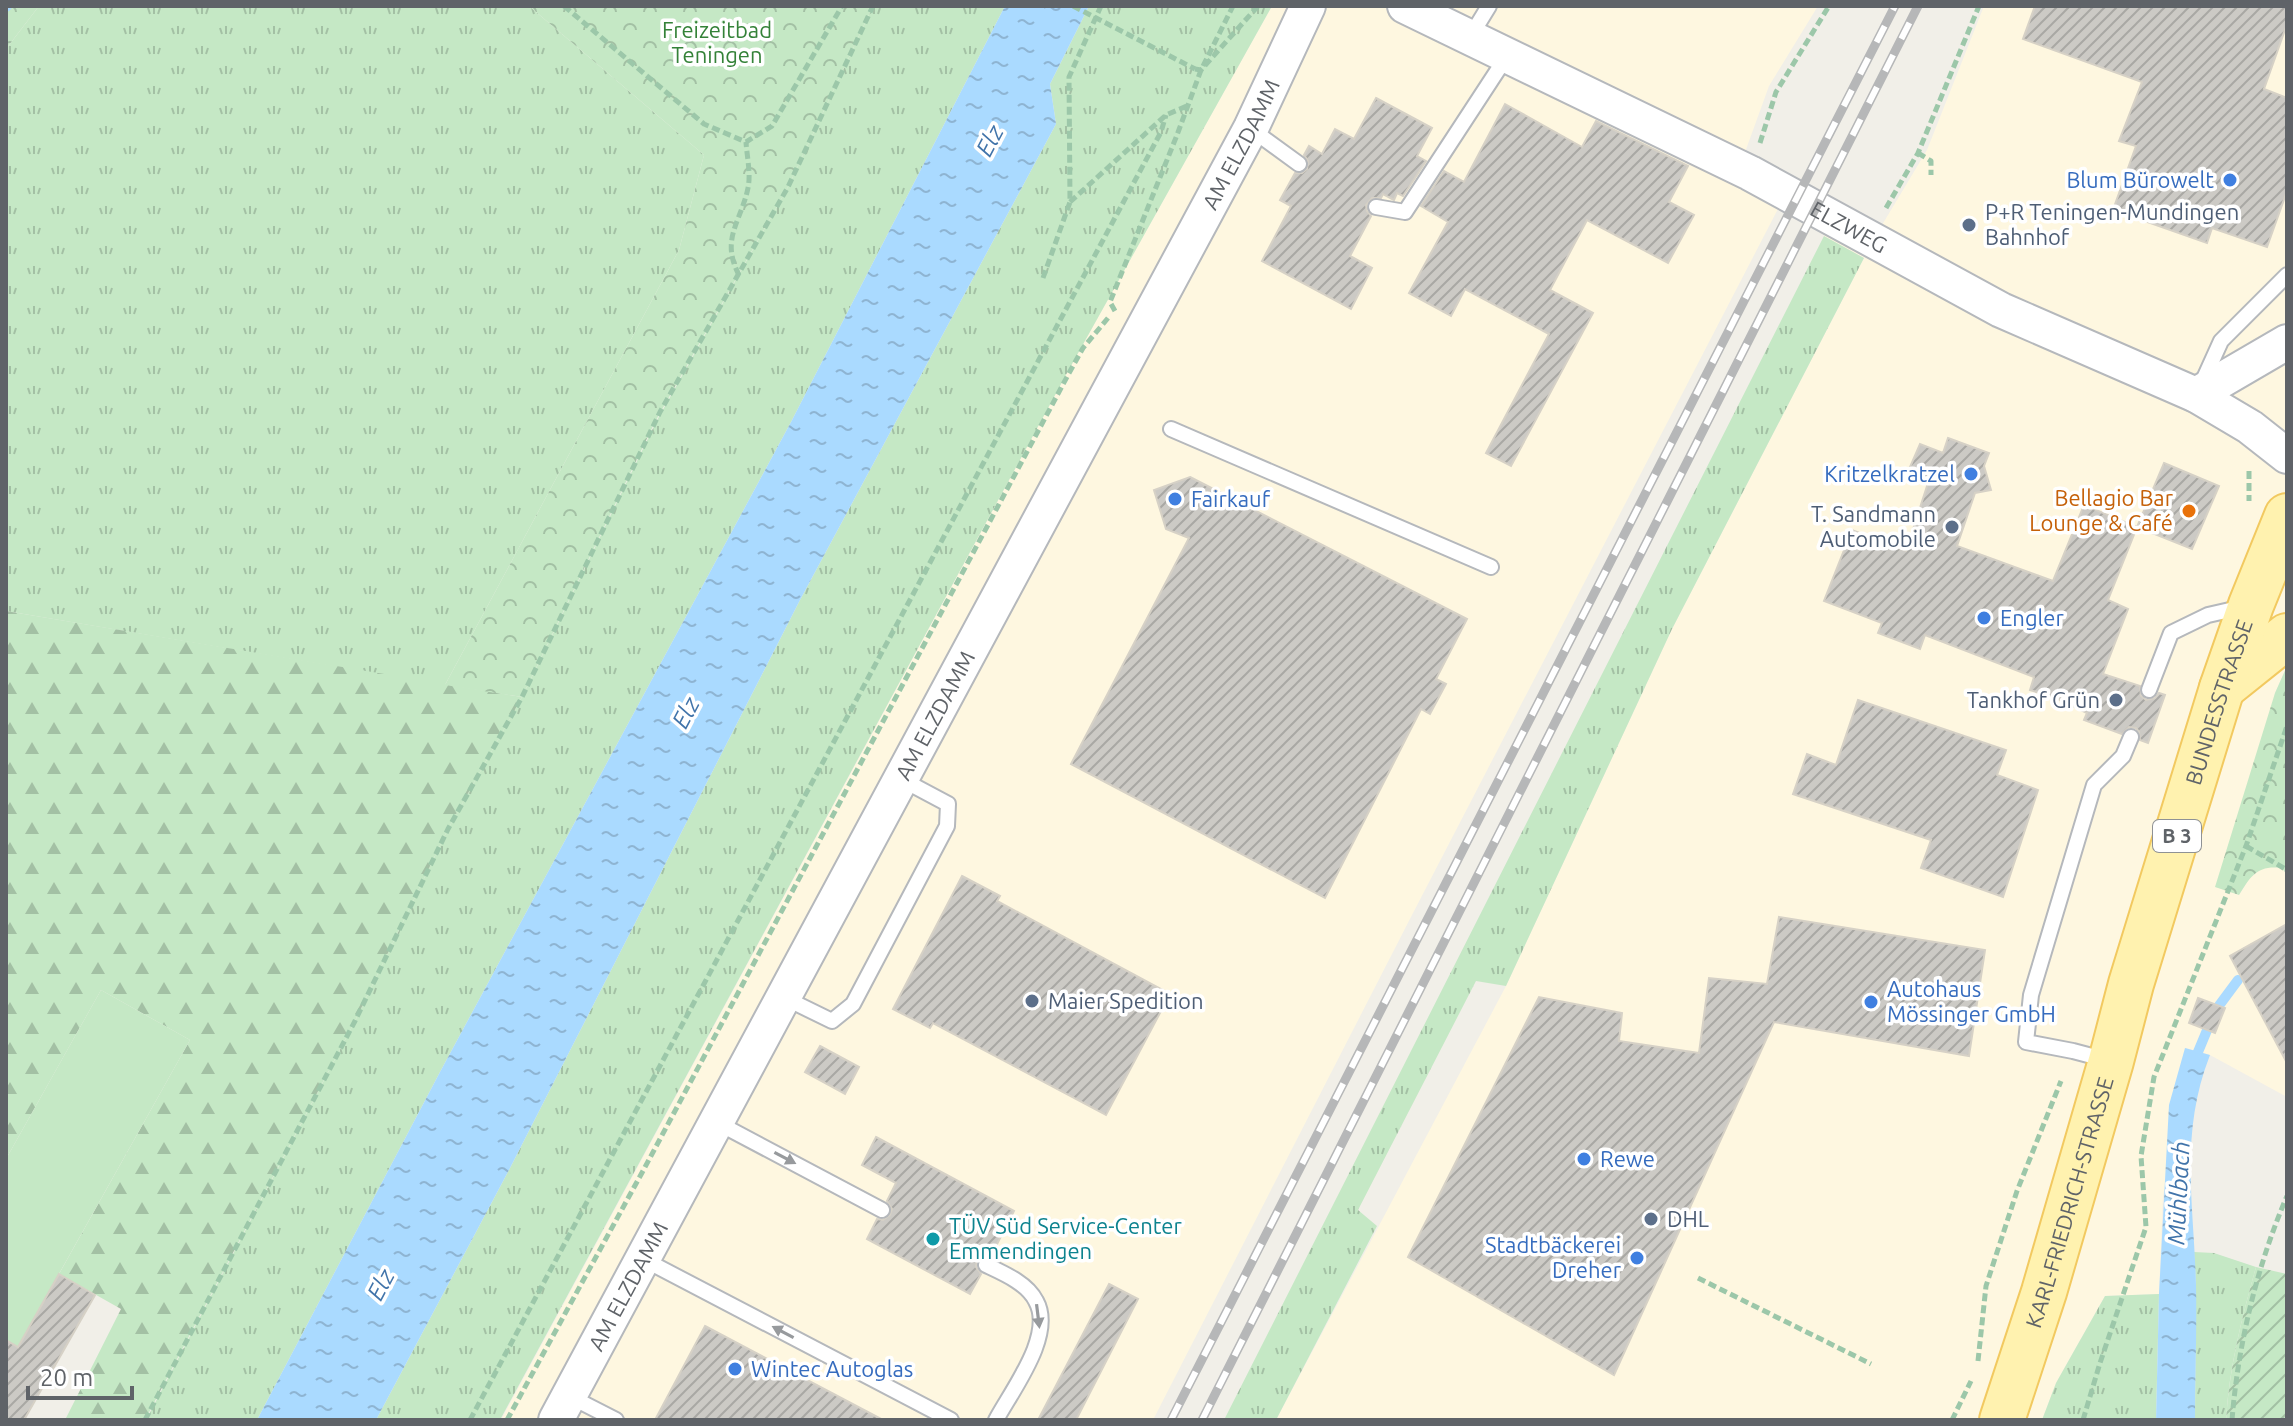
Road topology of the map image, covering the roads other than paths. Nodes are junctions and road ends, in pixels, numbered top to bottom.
1 (1308, 6) edge
2 (1405, 6) edge
3 (1489, 6) edge
4 (1469, 37) junction
5 (1507, 56) junction
6 (1251, 128) junction
7 (1299, 164) dead end
8 (1376, 207) dead end
9 (2287, 275) edge
10 (2287, 342) edge
11 (2196, 395) junction
12 (1171, 429) dead end
13 (2287, 456) edge
14 (2287, 516) edge
15 (1491, 567) dead end
16 (2251, 605) junction
17 (2287, 636) edge
18 (2222, 688) junction
19 (2149, 690) dead end
20 (2131, 737) dead end
21 (900, 779) junction
22 (2131, 984) joint
23 (783, 997) junction
24 (2111, 1061) junction
25 (716, 1122) junction
26 (882, 1210) dead end
27 (642, 1258) junction
28 (986, 1265) dead end
29 (562, 1408) edge
30 (616, 1420) edge
31 (951, 1420) edge
32 (996, 1420) edge
33 (2002, 1420) edge

1 - 6 street, AM ELZDAMM
2 - 4 street, ELZWEG
3 - 4 lane
4 - 5 street, ELZWEG
5 - 8 lane
5 - 11 street, ELZWEG
6 - 7 lane
6 - 21 street, AM ELZDAMM
9 - 11 lane
10 - 11 street
11 - 13 street, ELZWEG
12 - 15 lane
14 - 16 main road, BUNDESSTRASSE / B 3
16 - 18 main road, BUNDESSTRASSE / B 3
16 - 19 lane
17 - 18 main road
18 - 22 main road, BUNDESSTRASSE / B 3
20 - 24 lane
21 - 23 street, AM ELZDAMM
21 - 23 lane
22 - 24 main road, KARL-FRIEDRICH-STRASSE / B 3
23 - 25 street, AM ELZDAMM
24 - 33 main road, KARL-FRIEDRICH-STRASSE / B 3
25 -> 26 lane
25 - 27 street, AM ELZDAMM
27 - 29 street, AM ELZDAMM
31 -> 27 lane
28 -> 32 lane
29 - 30 lane

